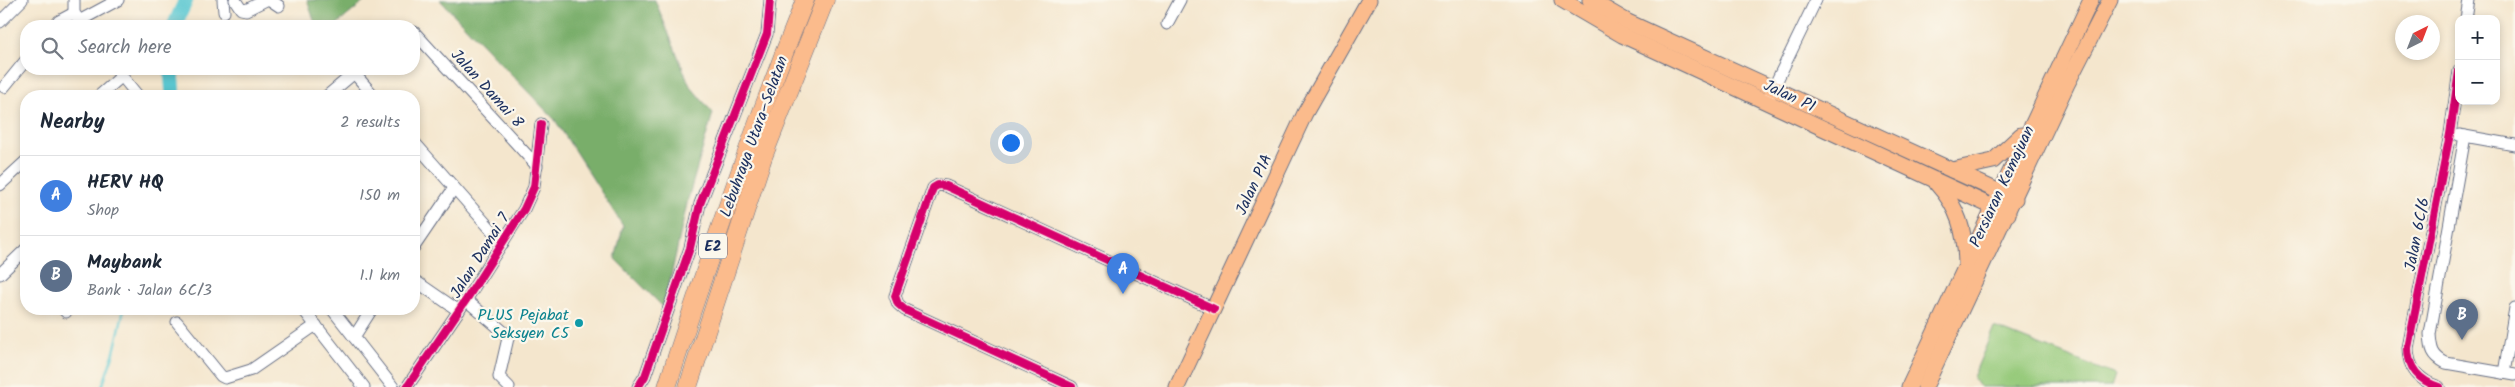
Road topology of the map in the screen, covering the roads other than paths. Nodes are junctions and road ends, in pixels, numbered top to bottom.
1 (22, 0) edge
2 (74, 0) edge
3 (118, 0) edge
4 (223, 0) edge
5 (234, 0) edge
6 (266, 0) edge
7 (770, 0) edge
8 (805, 0) edge
9 (825, 0) edge
10 (1180, 0) edge
11 (1368, 0) edge
12 (1562, 0) edge
13 (1590, 0) edge
14 (1816, 0) edge
15 (2090, 0) edge
16 (2110, 0) edge
17 (2469, 0) edge
18 (224, 12) dead end
19 (2467, 15) edge
20 (79, 20) edge
21 (0, 22) edge
22 (1166, 24) dead end
23 (420, 39) edge
24 (20, 67) edge
25 (116, 75) edge
26 (121, 75) edge
27 (351, 75) edge
28 (359, 75) edge
29 (4, 87) dead end
30 (1773, 89) junction
31 (104, 90) edge
32 (133, 90) edge
33 (334, 90) edge
34 (370, 90) edge
35 (2455, 99) edge
36 (1767, 103) junction
37 (541, 124) dead end
38 (2031, 125) junction
39 (2450, 134) junction
40 (2465, 136) junction
41 (2515, 146) edge
42 (420, 149) edge
43 (537, 166) junction
44 (20, 167) edge
45 (1952, 170) junction
46 (1933, 180) junction
47 (0, 185) edge
48 (454, 188) junction
49 (2000, 192) junction
50 (2015, 199) junction
51 (1993, 207) junction
52 (2008, 214) junction
53 (420, 238) edge
54 (503, 243) junction
55 (20, 257) edge
56 (1966, 267) junction
57 (0, 274) edge
58 (420, 284) edge
59 (717, 292) junction
60 (466, 300) junction
61 (2515, 308) edge
62 (1214, 309) junction
63 (459, 311) junction
64 (308, 315) edge
65 (337, 315) edge
66 (368, 315) edge
67 (177, 322) dead end
68 (316, 325) junction
69 (354, 337) junction
70 (2510, 374) edge
71 (364, 387) edge
72 (393, 387) edge
73 (407, 387) edge
74 (509, 387) edge
75 (638, 387) edge
76 (667, 387) edge
77 (688, 387) edge
78 (699, 387) edge
79 (1072, 387) edge
80 (1177, 387) edge
81 (1909, 387) edge
82 (1926, 387) edge
83 (2440, 387) edge

1 - 21 street
2 - 20 street
3 - 20 street
4 - 18 street
5 - 6 street
7 - 75 street
8 - 76 highway, Lebuhraya Utara–Selatan / E2
9 - 59 highway, Lebuhraya Utara–Selatan / E2
10 - 22 street
11 - 62 main road, Jalan P1A
12 - 36 main road, Jalan P1
13 - 30 main road, Jalan P1
14 - 30 street
15 - 38 main road, Persiaran Kemajuan
16 - 50 main road, Persiaran Kemajuan
17 - 19 street
23 - 43 street, Jalan Damai 8
24 - 29 street
25 - 31 street
26 - 32 street
27 - 33 street
28 - 34 street
30 - 36 street
30 - 45 main road, Jalan P1
35 - 39 street, Jalan 6C/6
36 - 46 main road, Jalan P1
37 - 43 street, Jalan Damai 7
38 - 45 main road
38 - 49 main road, Persiaran Kemajuan
39 - 40 street
39 - 83 street, Jalan 6C/6
40 - 41 street
40 - 70 street
42 - 48 street
43 - 54 street, Jalan Damai 7
44 - 47 street
45 - 49 main road, Jalan P1
46 - 51 main road, Jalan P1
46 - 56 main road
48 - 53 street
48 - 54 street
49 - 50 main road, Jalan P1
49 - 51 main road, Persiaran Kemajuan
50 - 52 main road, Persiaran Kemajuan
51 - 52 main road, Jalan P1
51 - 56 main road, Persiaran Kemajuan
52 - 82 main road, Persiaran Kemajuan
54 - 60 street, Jalan Damai 7
55 - 57 street
56 - 81 main road, Persiaran Kemajuan
58 - 63 street
59 - 77 highway, Lebuhraya Utara–Selatan / E2
59 - 78 highway
60 - 63 street, Jalan Damai 7
60 - 74 street
61 - 70 street
62 - 79 street
62 - 80 main road, Jalan P1A
63 - 73 street, Jalan Damai 7
64 - 68 street
65 - 69 street
66 - 69 street
67 - 68 street
68 - 71 street
69 - 72 street

